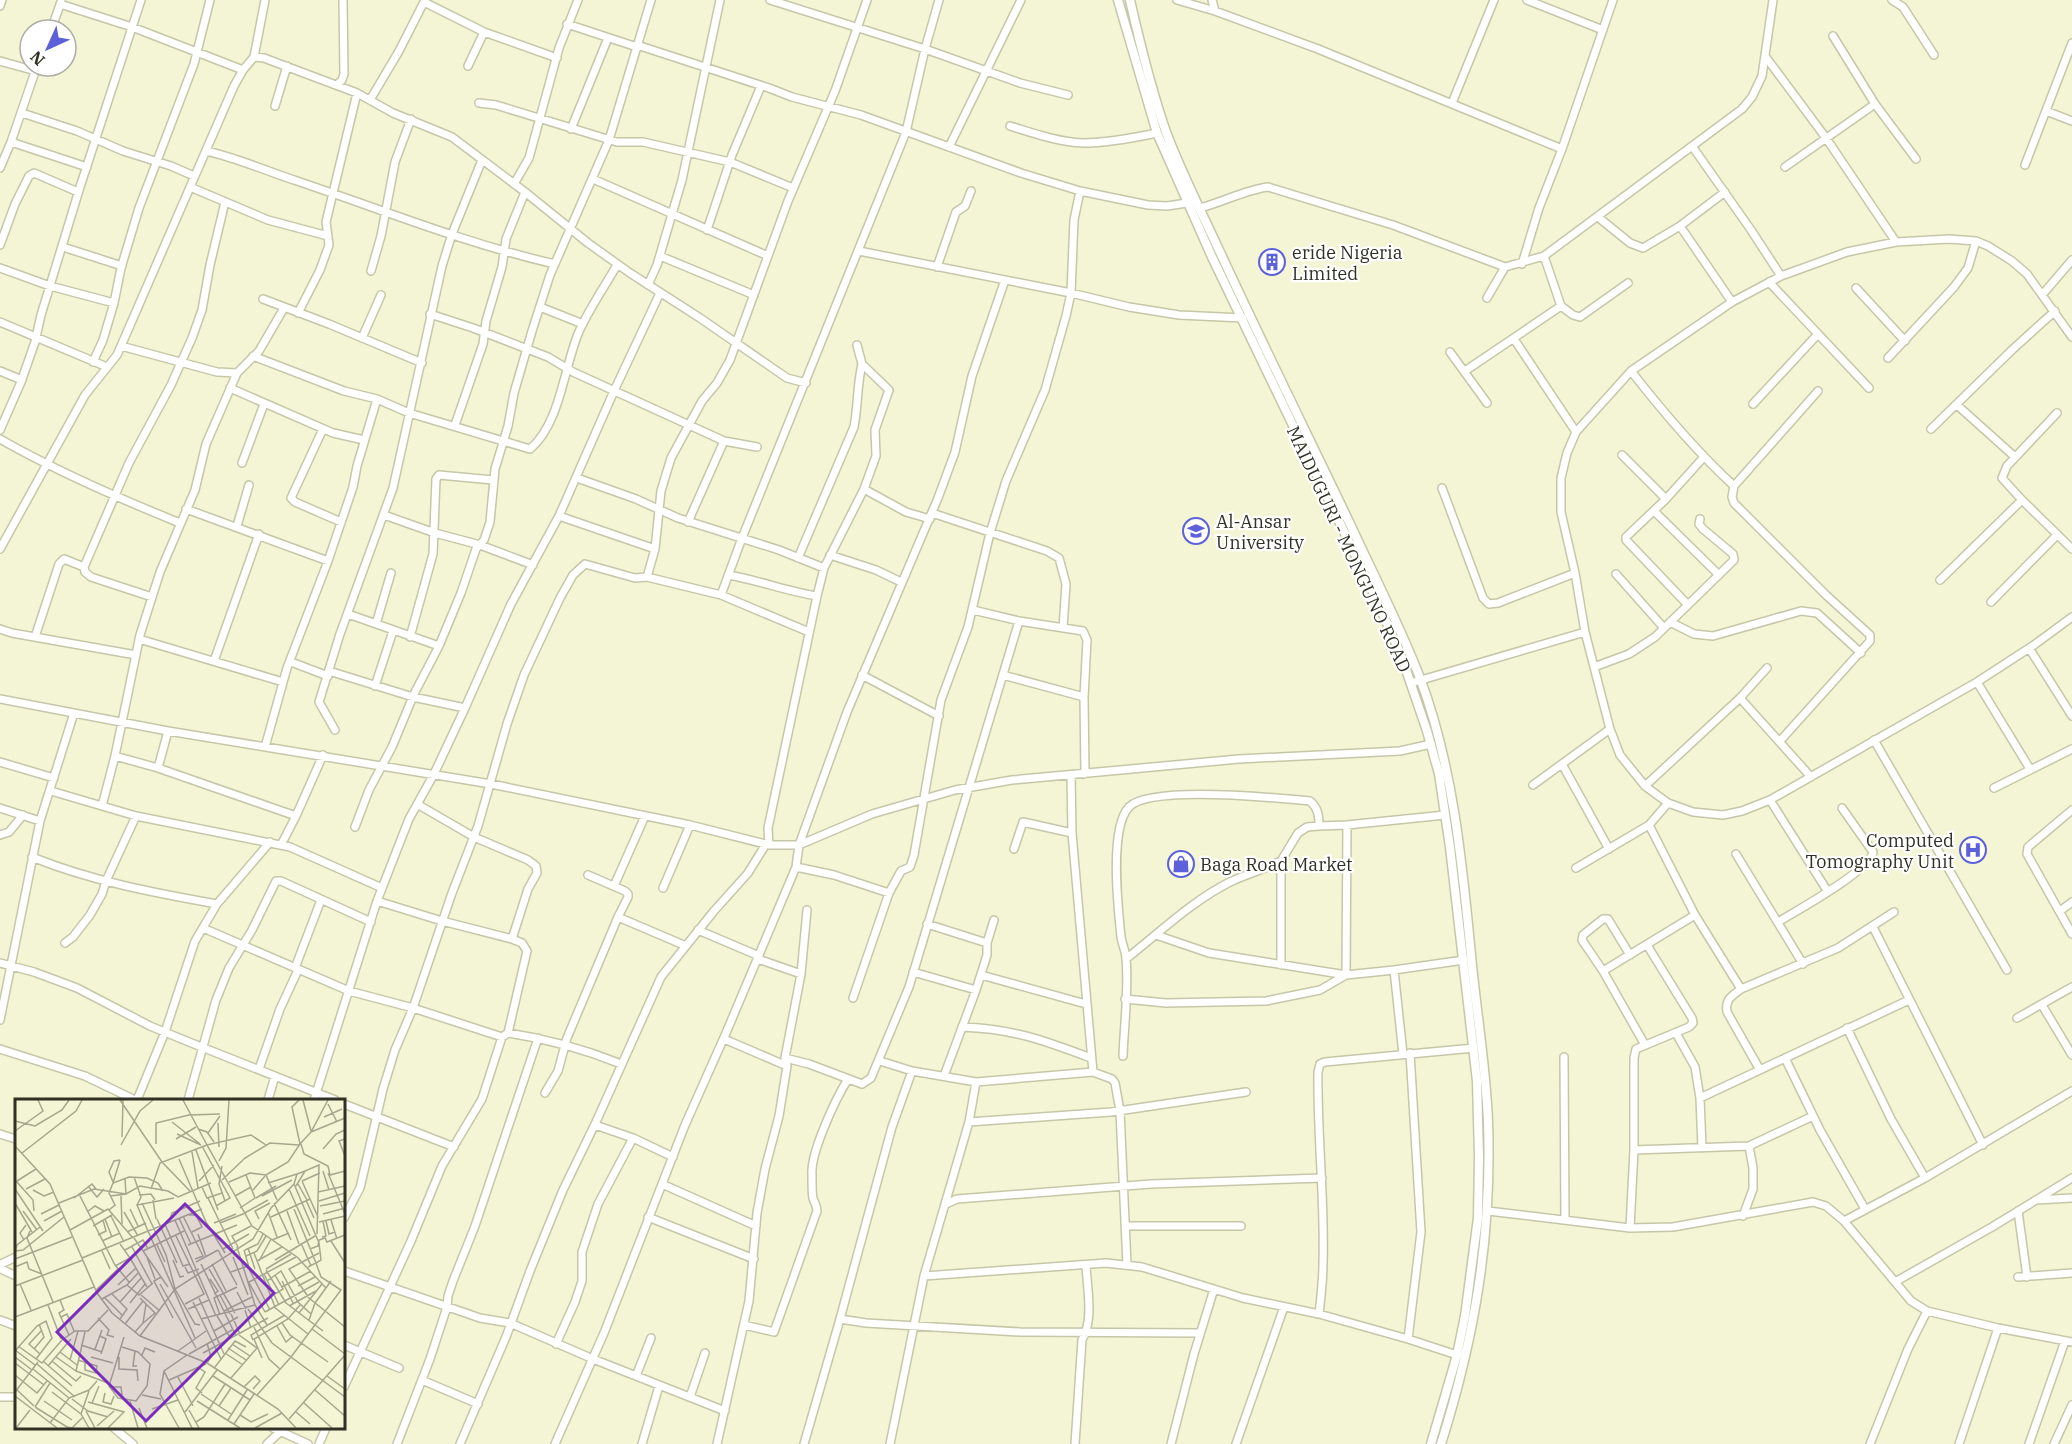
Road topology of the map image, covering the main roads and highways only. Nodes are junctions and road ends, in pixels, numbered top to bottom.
1 (1118, 0) edge
2 (1130, 0) edge
3 (1246, 318) junction
4 (1431, 1444) edge
5 (1441, 1444) edge

1 - 3 main road, MAIDUGURI - MONGUNO ROAD
2 - 3 main road, MAIDUGURI - MONGUNO ROAD
3 - 4 main road, MAIDUGURI - MONGUNO ROAD
3 - 5 main road, MAIDUGURI - MONGUNO ROAD

